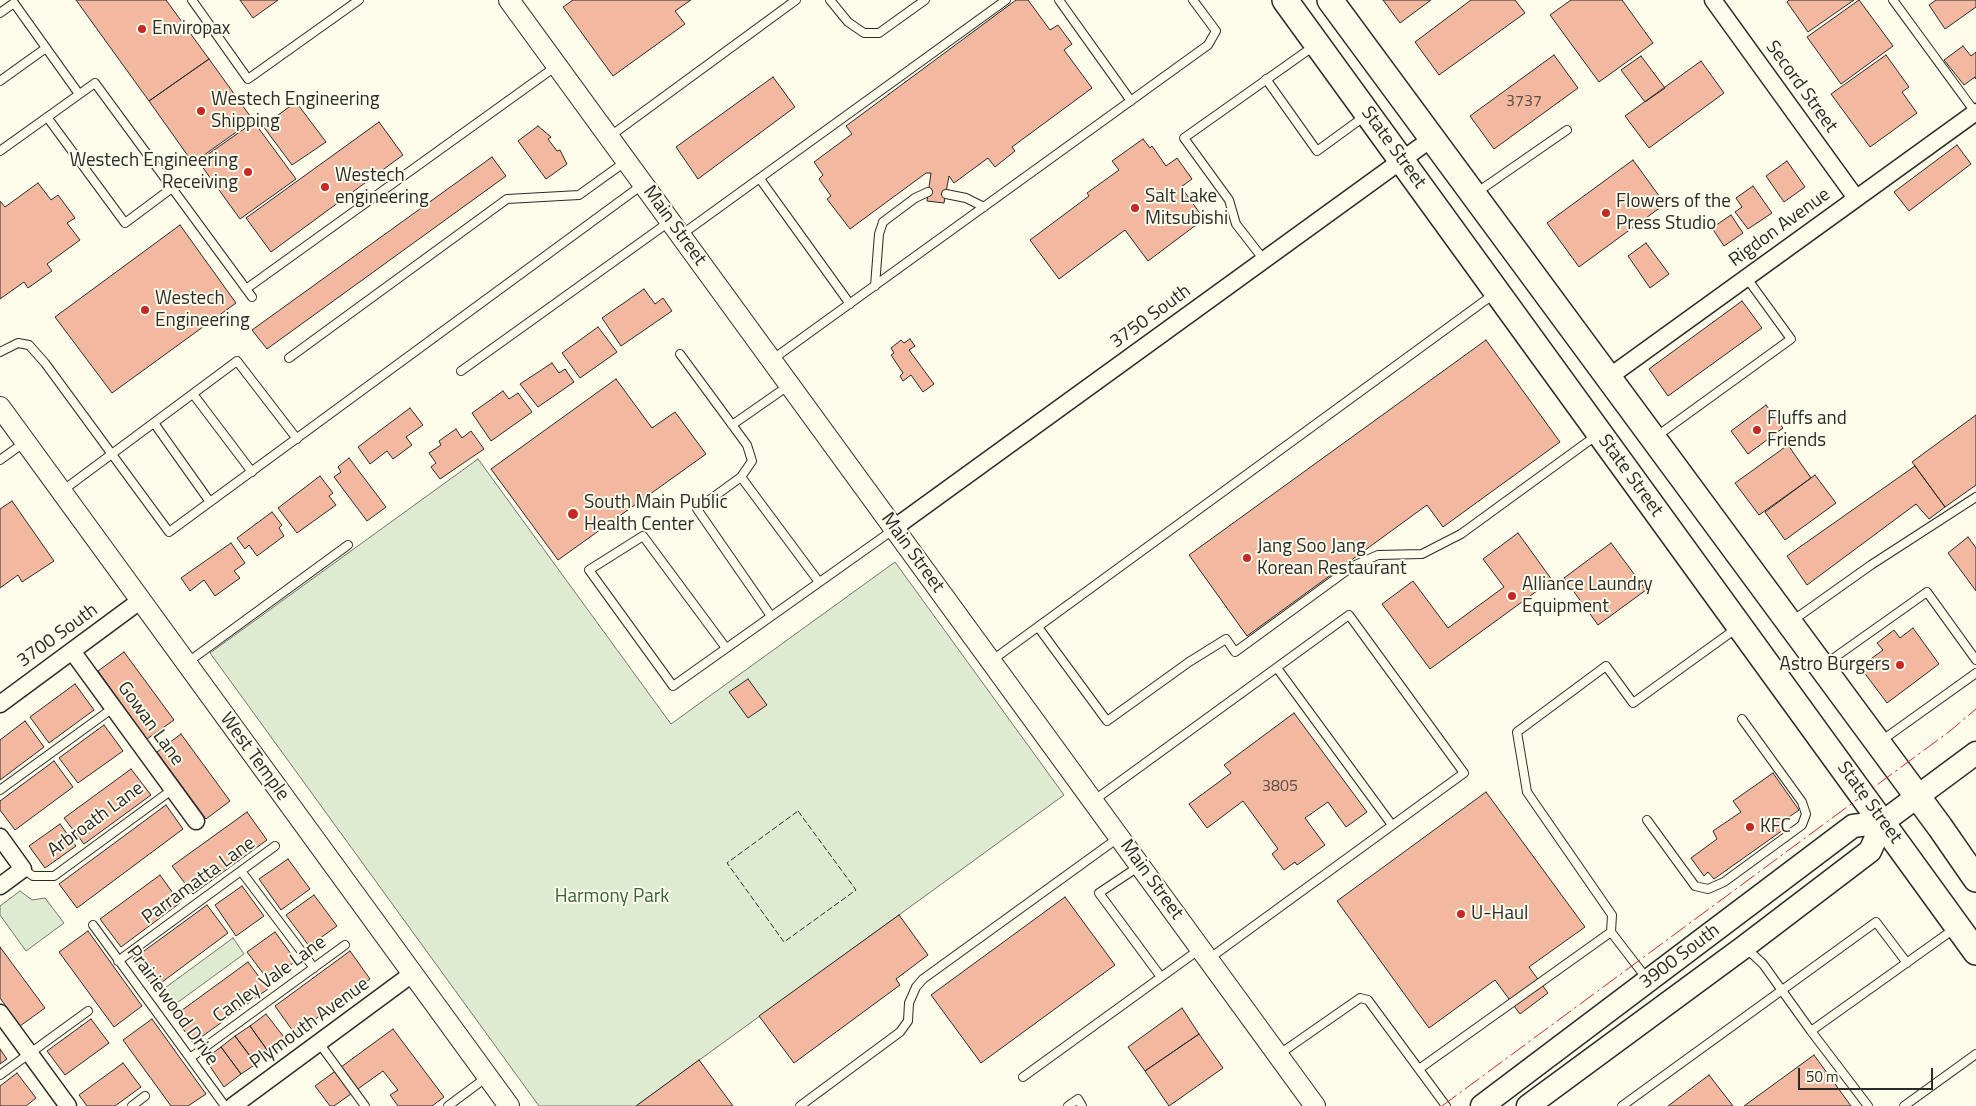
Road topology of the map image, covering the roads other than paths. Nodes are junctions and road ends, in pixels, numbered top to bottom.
1 (192, 0) edge
2 (359, 0) edge
3 (509, 0) edge
4 (796, 0) edge
5 (830, 0) edge
6 (925, 0) edge
7 (1006, 0) edge
8 (1059, 0) edge
9 (1194, 0) edge
10 (1285, 0) edge
11 (1330, 0) edge
12 (1713, 0) edge
13 (1893, 0) edge
14 (0, 13) edge
15 (1317, 43) junction
16 (46, 48) junction
17 (557, 65) junction
18 (1266, 79) junction
19 (0, 81) edge
20 (79, 94) junction
21 (1131, 101) junction
22 (1975, 112) edge
23 (1368, 114) junction
24 (47, 117) junction
25 (1567, 130) dead end
26 (609, 137) junction
27 (1431, 139) junction
28 (0, 151) edge
29 (1402, 160) junction
30 (626, 161) junction
31 (760, 179) junction
32 (643, 184) junction
33 (172, 188) junction
34 (928, 192) dead end
35 (946, 194) dead end
36 (1473, 195) junction
37 (1856, 198) junction
38 (984, 207) junction
39 (675, 228) junction
40 (1264, 260) junction
41 (1746, 277) junction
42 (875, 286) junction
43 (246, 289) junction
44 (1497, 292) junction
45 (252, 297) dead end
46 (850, 304) junction
47 (0, 352) edge
48 (680, 354) dead end
49 (288, 358) dead end
50 (772, 360) junction
51 (461, 371) dead end
52 (1609, 378) junction
53 (790, 385) junction
54 (194, 394) junction
55 (0, 407) edge
56 (154, 424) junction
57 (732, 425) junction
58 (1599, 433) junction
59 (1653, 438) junction
60 (297, 439) junction
61 (25, 441) junction
62 (112, 456) junction
63 (0, 460) edge
64 (252, 472) junction
65 (741, 478) junction
66 (62, 491) junction
67 (1976, 497) edge
68 (210, 502) junction
69 (894, 528) junction
70 (348, 545) dead end
71 (820, 582) junction
72 (141, 600) junction
73 (771, 616) junction
74 (1788, 623) junction
75 (1038, 626) junction
76 (1740, 626) junction
77 (726, 648) junction
78 (72, 651) junction
79 (1976, 660) edge
80 (991, 661) junction
81 (187, 664) junction
82 (1821, 667) junction
83 (1277, 668) junction
84 (1976, 673) edge
85 (0, 704) edge
86 (113, 708) junction
87 (1742, 719) dead end
88 (1877, 744) junction
89 (1976, 754) edge
90 (173, 789) junction
91 (0, 790) edge
92 (1918, 797) junction
93 (1093, 801) junction
94 (1647, 820) dead end
95 (196, 821) dead end
96 (1883, 822) junction
97 (1392, 825) junction
98 (0, 837) edge
99 (1119, 837) junction
100 (275, 846) dead end
101 (1140, 866) junction
102 (23, 869) junction
103 (241, 870) junction
104 (1973, 870) edge
105 (0, 886) edge
106 (93, 925) dead end
107 (1957, 926) junction
108 (1611, 932) junction
109 (346, 945) dead end
110 (1744, 947) junction
111 (1976, 952) edge
112 (1204, 954) junction
113 (118, 960) junction
114 (1906, 963) junction
115 (314, 968) junction
116 (412, 974) junction
117 (1161, 977) junction
118 (1649, 981) junction
119 (1782, 989) junction
120 (88, 1011) dead end
121 (0, 1013) edge
122 (1812, 1031) junction
123 (319, 1042) junction
124 (30, 1053) junction
125 (1976, 1054) edge
126 (1278, 1055) junction
127 (190, 1058) junction
128 (1419, 1069) junction
129 (0, 1075) edge
130 (488, 1077) junction
131 (1023, 1077) dead end
132 (145, 1096) dead end
133 (68, 1106) edge
134 (132, 1106) edge
135 (225, 1106) edge
136 (233, 1106) edge
137 (365, 1106) edge
138 (448, 1106) edge
139 (509, 1106) edge
140 (800, 1106) edge
141 (1068, 1106) edge
142 (1082, 1106) edge
143 (1315, 1106) edge
144 (1446, 1106) edge
145 (1482, 1106) edge
146 (1528, 1106) edge
147 (1622, 1106) edge
148 (1868, 1106) edge
149 (1904, 1106) edge

1 - 2 lane
3 - 17 street, Main Street
4 - 26 lane
5 - 6 lane
7 - 31 lane
8 - 21 lane
9 - 21 lane
10 - 15 main road, State Street
11 - 27 main road, State Street
12 - 37 street, Secord Street
13 - 22 lane
14 - 16 lane
15 - 18 lane
15 - 23 main road, State Street
16 - 19 lane
16 - 20 lane
17 - 26 street, Main Street
17 - 43 lane
18 - 23 lane
18 - 40 lane
20 - 24 lane
20 - 33 lane
21 - 38 lane
22 - 37 street, Rigdon Avenue
23 - 29 main road, State Street
24 - 28 lane
24 - 33 lane
25 - 36 lane
26 - 30 street, Main Street
27 - 29 street, 3750 South
27 - 36 main road, State Street
29 - 40 street, 3750 South
29 - 44 main road, State Street
30 - 32 street, Main Street
30 - 49 lane
31 - 39 lane
31 - 46 lane
32 - 39 street, Main Street
32 - 60 lane
33 - 43 lane
34 - 42 lane
35 - 38 lane
36 - 52 main road, State Street
37 - 41 street, Rigdon Avenue
38 - 42 lane
39 - 50 street, Main Street
39 - 51 lane
40 - 69 street, 3750 South
41 - 52 street, Rigdon Avenue
41 - 59 lane
42 - 46 lane
43 - 45 lane
44 - 58 main road, State Street
44 - 75 lane
46 - 50 lane
47 - 62 lane
48 - 57 lane
50 - 53 street, Main Street
52 - 59 main road, State Street
53 - 57 lane
53 - 69 street, Main Street
54 - 56 lane
54 - 60 lane
54 - 64 lane
55 - 61 street, West Temple
56 - 62 lane
56 - 68 lane
57 - 65 lane
58 - 75 lane
58 - 76 main road, State Street
59 - 74 main road, State Street
60 - 64 lane
61 - 63 lane
61 - 66 street, West Temple
62 - 66 lane
62 - 68 lane
64 - 68 lane
65 - 71 lane
65 - 73 lane
66 - 72 street, West Temple
67 - 74 lane
69 - 71 lane
69 - 80 street, Main Street
70 - 81 lane
71 - 73 lane
72 - 78 street, 3700 South
72 - 81 street, West Temple
73 - 77 lane
74 - 82 main road, State Street
75 - 80 lane
76 - 96 main road, State Street
76 - 108 lane
77 - 77 lane
78 - 85 street, 3700 South
78 - 86 street, Gowan Lane
79 - 82 lane
80 - 93 street, Main Street
81 - 116 street, West Temple
82 - 88 main road, State Street
83 - 93 lane
83 - 97 lane
83 - 97 lane
84 - 88 lane
86 - 90 street, Gowan Lane
86 - 91 lane
87 - 94 lane
88 - 92 main road, State Street
89 - 92 main road, 3900 South
90 - 95 street, Gowan Lane
90 - 102 lane, Arbroath Lane
92 - 96 main road, 3900 South
92 - 104 main road, State Street
93 - 99 street, Main Street
96 - 107 main road, State Street
96 - 110 main road, 3900 South
96 - 118 main road, 3900 South
97 - 112 lane
98 - 102 street
99 - 101 street, Main Street
99 - 140 lane
100 - 103 lane, Parramatta Lane
101 - 112 street, Main Street
101 - 117 lane
102 - 105 street
103 - 113 lane, Parramatta Lane
103 - 115 lane
106 - 113 lane, Prairiewood Drive
107 - 111 main road, State Street
107 - 114 lane
108 - 118 lane
108 - 128 lane
109 - 115 lane, Canley Vale Lane
110 - 119 lane
110 - 146 main road, 3900 South
112 - 117 lane
112 - 126 street, Main Street
113 - 127 lane, Prairiewood Drive
114 - 119 lane
114 - 122 lane
115 - 127 lane, Canley Vale Lane
116 - 123 street, Plymouth Avenue
116 - 130 street, West Temple
117 - 131 lane
118 - 145 main road, 3900 South
119 - 122 lane
119 - 147 lane
120 - 124 lane
121 - 124 street
122 - 148 lane
123 - 136 street, Plymouth Avenue
123 - 137 lane
124 - 129 lane
124 - 133 street
125 - 149 lane
126 - 128 lane
126 - 143 street, Main Street
127 - 135 lane, Prairiewood Drive
128 - 144 lane
130 - 138 lane
130 - 139 street, West Temple
132 - 134 lane
141 - 142 lane

